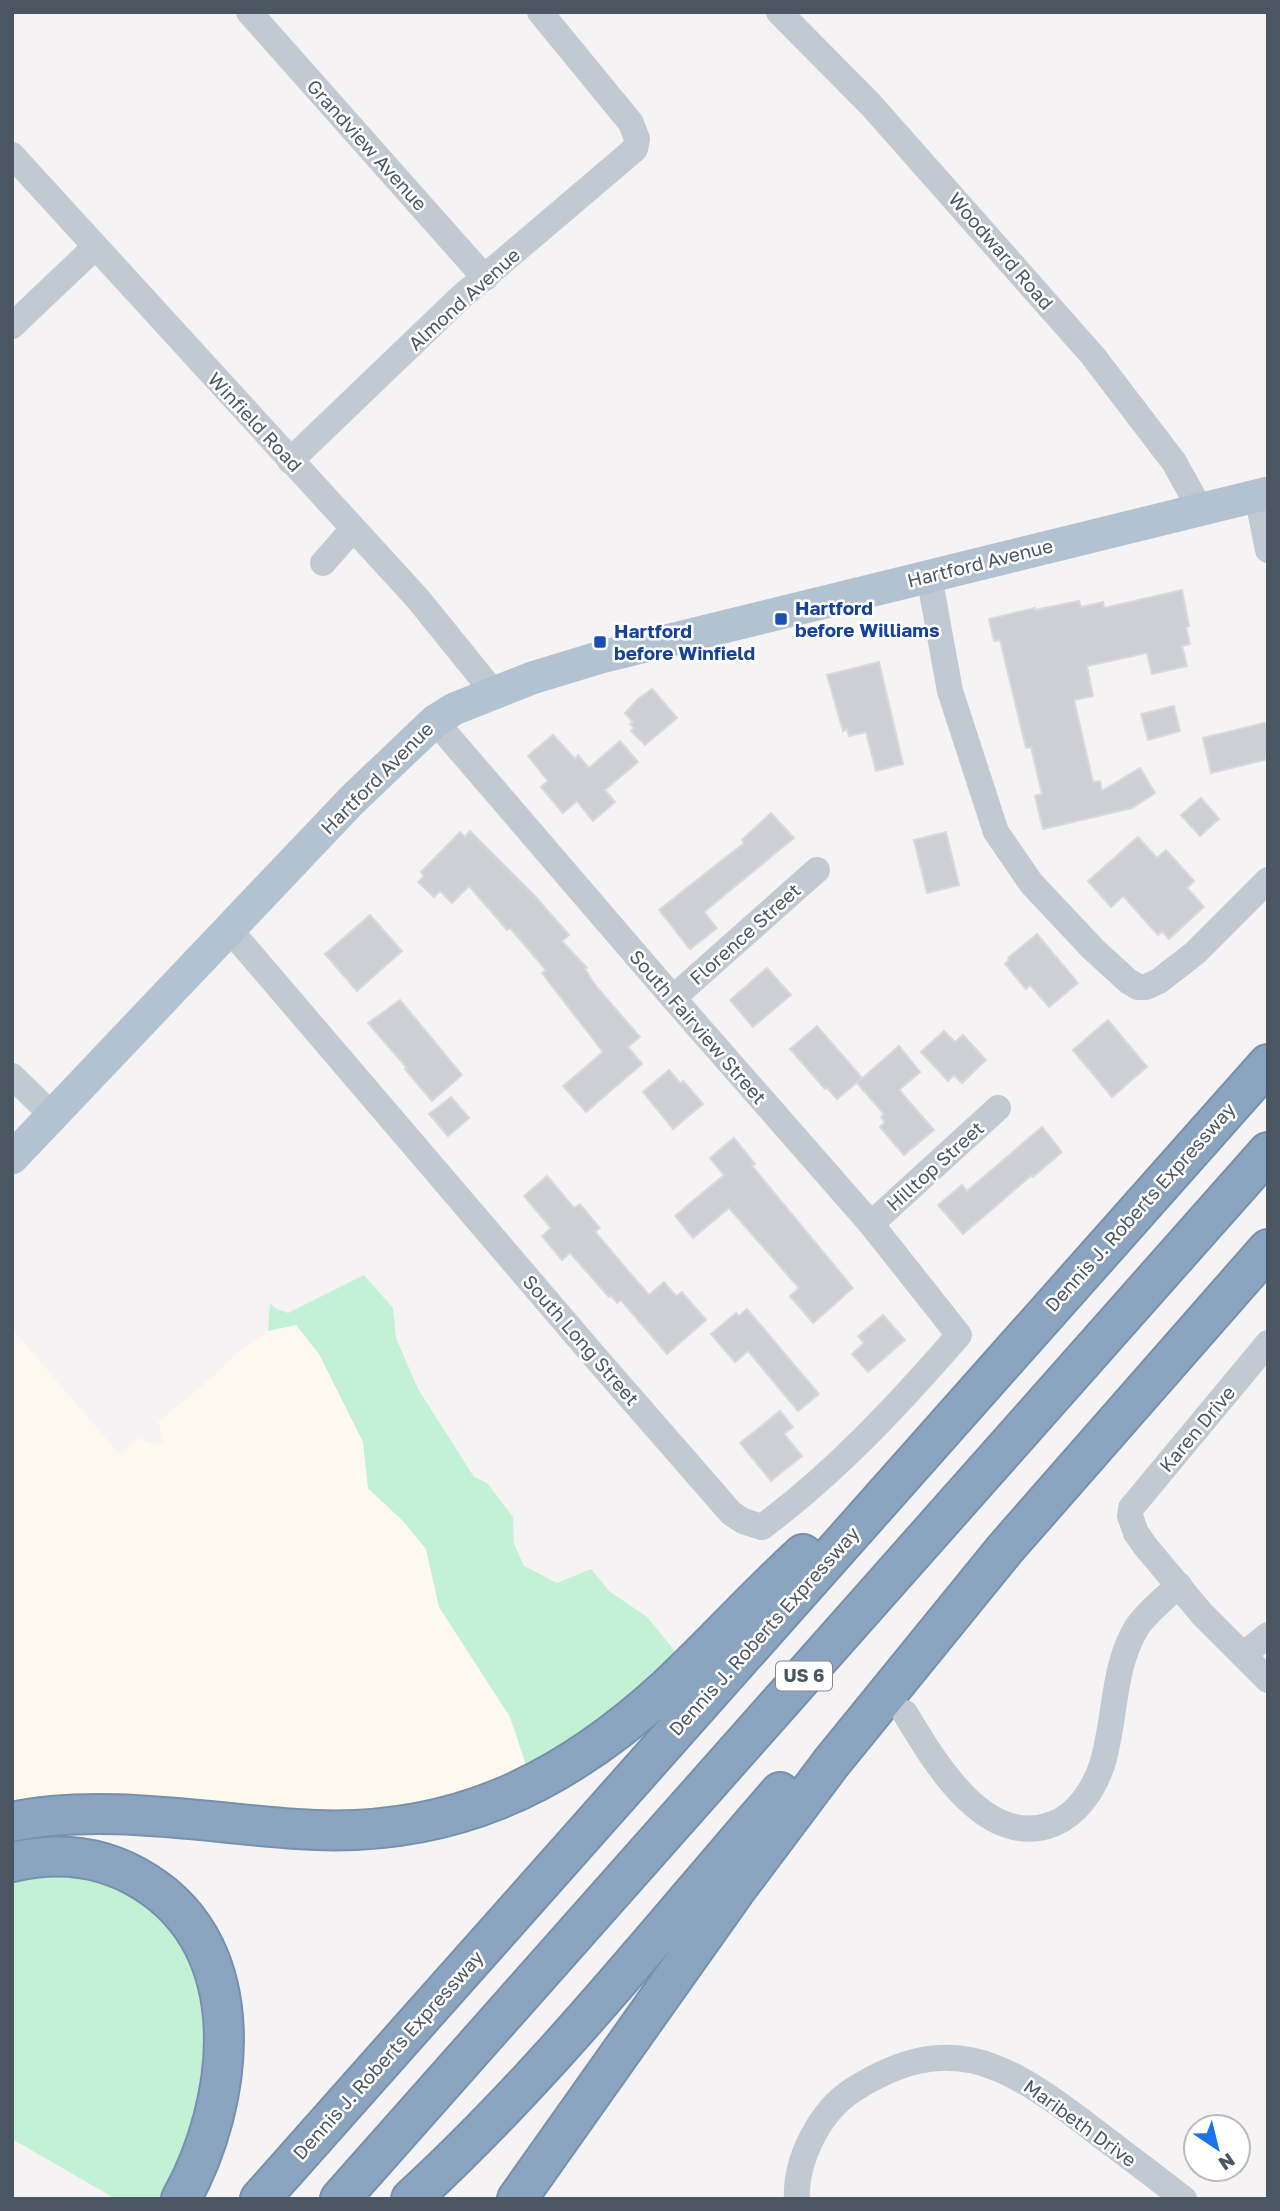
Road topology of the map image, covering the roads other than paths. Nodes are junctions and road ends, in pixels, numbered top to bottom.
1 (248, 12) edge
2 (540, 12) edge
3 (779, 12) edge
4 (12, 155) edge
5 (94, 248) junction
6 (485, 278) junction
7 (12, 326) edge
8 (290, 461) junction
9 (1262, 494) edge
10 (1200, 509) junction
11 (353, 529) junction
12 (1268, 550) edge
13 (323, 563) dead end
14 (929, 576) junction
15 (494, 692) junction
16 (435, 721) junction
17 (817, 870) dead end
18 (1268, 880) edge
19 (230, 930) junction
20 (673, 998) junction
21 (1268, 1064) edge
22 (12, 1076) edge
23 (998, 1108) dead end
24 (53, 1116) junction
25 (1268, 1152) edge
26 (12, 1158) edge
27 (871, 1224) junction
28 (1262, 1258) edge
29 (958, 1335) joint
30 (1268, 1343) edge
31 (976, 1392) junction
32 (1005, 1549) junction
33 (1179, 1586) junction
34 (1268, 1635) edge
35 (1244, 1656) junction
36 (1268, 1679) edge
37 (905, 1713) dead end
38 (12, 1822) edge
39 (12, 1862) edge
40 (181, 2199) edge
41 (260, 2199) edge
42 (340, 2199) edge
43 (411, 2199) edge
44 (517, 2199) edge
45 (797, 2199) edge
46 (1184, 2199) edge

1 - 6 street, Grandview Avenue
2 - 6 street, Almond Avenue
3 - 10 street, Woodward Road
4 - 5 street, Winfield Road
5 - 7 street
5 - 8 street, Winfield Road
6 - 8 street, Almond Avenue
8 - 11 street, Winfield Road
9 - 10 main road, Hartford Avenue
9 - 12 street
10 - 14 main road, Hartford Avenue
11 - 13 street
11 - 15 street, Winfield Road
14 - 15 main road, Hartford Avenue
14 - 18 street
15 - 16 main road, Hartford Avenue
16 - 19 main road, Hartford Avenue
16 - 20 street, South Fairview Street
17 - 20 street, Florence Street
19 - 24 main road, Hartford Avenue
19 - 29 street, South Long Street
20 - 27 street, South Fairview Street
21 - 31 highway, Dennis J. Roberts Expressway
22 - 24 street
23 - 27 street, Hilltop Street
24 - 26 main road, Hartford Avenue
25 - 42 highway, US 6
27 - 29 street, South Fairview Street
28 - 32 highway
30 - 33 street, Karen Drive
31 - 38 highway
31 - 41 highway, Dennis J. Roberts Expressway
32 - 43 highway
32 - 44 highway
33 - 35 street
33 - 37 street
34 - 35 street
35 - 36 street
39 - 40 highway
45 - 46 street, Maribeth Drive

